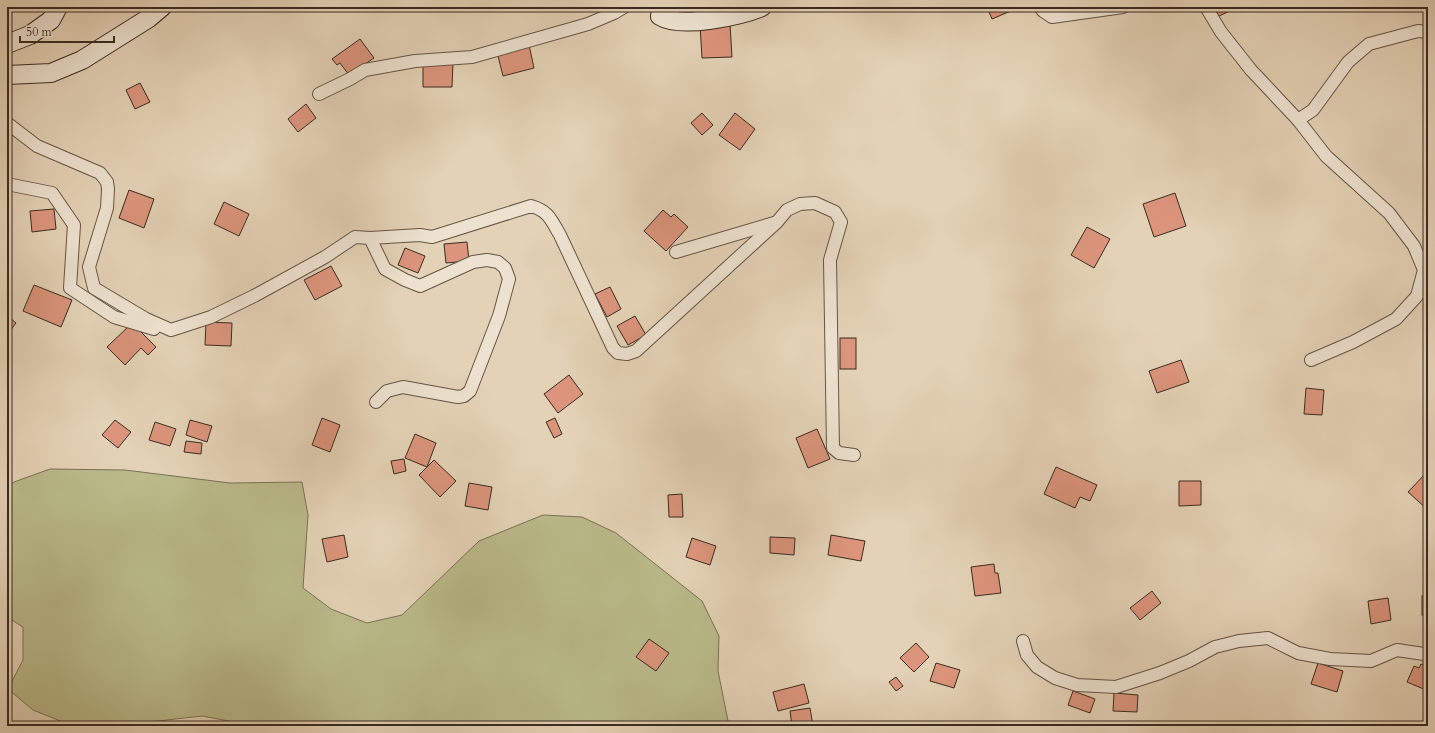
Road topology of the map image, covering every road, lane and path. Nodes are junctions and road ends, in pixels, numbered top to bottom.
1 (58, 7) edge
2 (162, 7) edge
3 (624, 7) edge
4 (666, 7) edge
5 (762, 7) edge
6 (1040, 7) edge
7 (1122, 7) edge
8 (1206, 7) edge
9 (1428, 32) edge
10 (7, 44) edge
11 (7, 75) edge
12 (319, 94) dead end
13 (1298, 120) junction
14 (7, 123) edge
15 (7, 184) edge
16 (777, 222) junction
17 (370, 238) junction
18 (676, 252) dead end
19 (171, 330) junction
20 (1311, 360) dead end
21 (376, 402) dead end
22 (854, 455) dead end
23 (1023, 641) dead end
24 (1428, 657) edge

1 - 10 street
2 - 11 street
3 - 12 street
4 - 5 street
6 - 7 street
8 - 13 street
9 - 13 street
13 - 20 street
14 - 19 street
15 - 19 street
16 - 17 street
16 - 18 street
16 - 22 street
17 - 19 street
17 - 21 street
23 - 24 street

